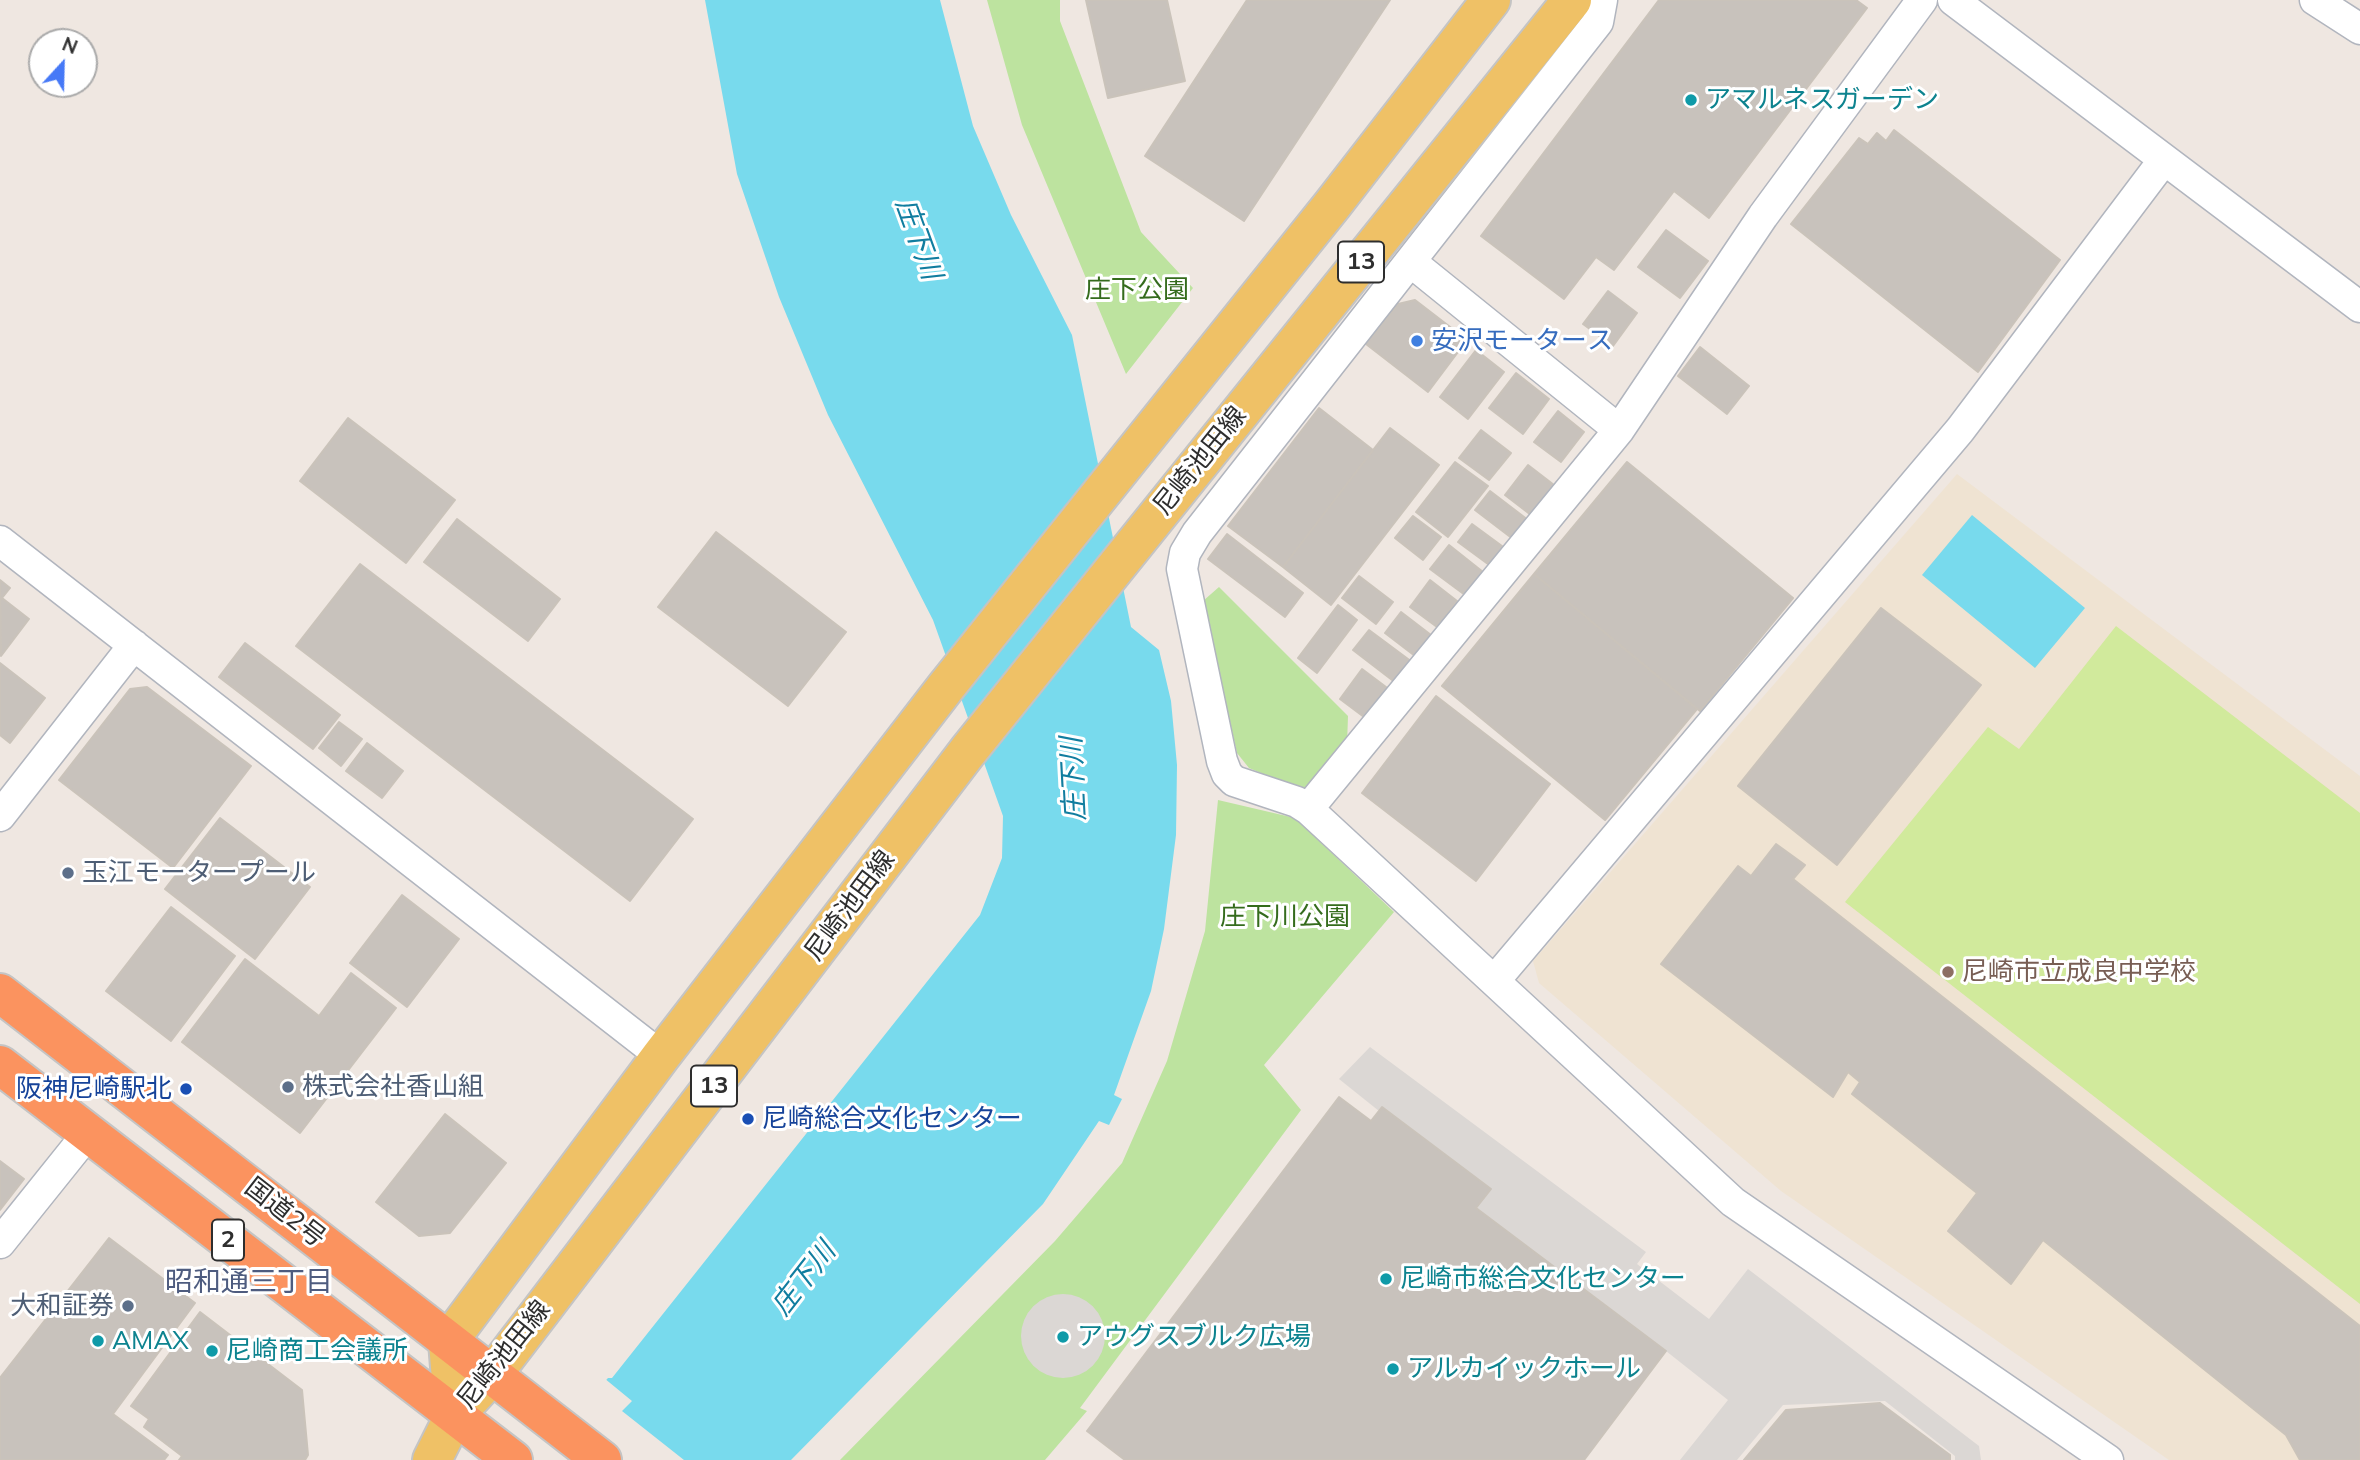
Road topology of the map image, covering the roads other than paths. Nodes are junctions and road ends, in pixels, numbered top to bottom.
1 (1491, 0) edge
2 (1572, 0) edge
3 (1602, 0) edge
4 (1922, 0) edge
5 (1952, 0) edge
6 (2315, 0) edge
7 (2360, 29) edge
8 (2163, 161) junction
9 (1411, 262) junction
10 (2360, 307) edge
11 (1619, 430) junction
12 (0, 541) edge
13 (134, 645) junction
14 (1308, 809) junction
15 (0, 816) edge
16 (1495, 980) junction
17 (0, 993) edge
18 (661, 1056) junction
19 (0, 1065) edge
20 (89, 1132) junction
21 (0, 1243) edge
22 (448, 1342) junction
23 (492, 1375) junction
24 (454, 1416) junction
25 (507, 1456) edge
26 (432, 1460) edge
27 (602, 1460) edge
28 (2108, 1460) edge

1 - 18 main road, 尼崎池田線 / 13
2 - 23 main road, 尼崎池田線 / 13
3 - 9 street
4 - 11 street
5 - 8 street
6 - 7 street
8 - 10 street
8 - 16 street
9 - 11 street
9 - 14 street
11 - 14 street
12 - 13 street
13 - 15 street
13 - 18 street
14 - 16 street
16 - 28 street
17 - 22 highway, 国道2号 / 2
18 - 22 main road, 尼崎池田線 / 13
19 - 20 highway, 2
20 - 21 street
20 - 24 highway, 2
22 - 23 highway, 国道2号 / 2
22 - 24 main road, 尼崎池田線
23 - 24 main road, 尼崎池田線 / 13
23 - 27 highway, 国道2号 / 2
24 - 25 highway, 2
24 - 26 main road

